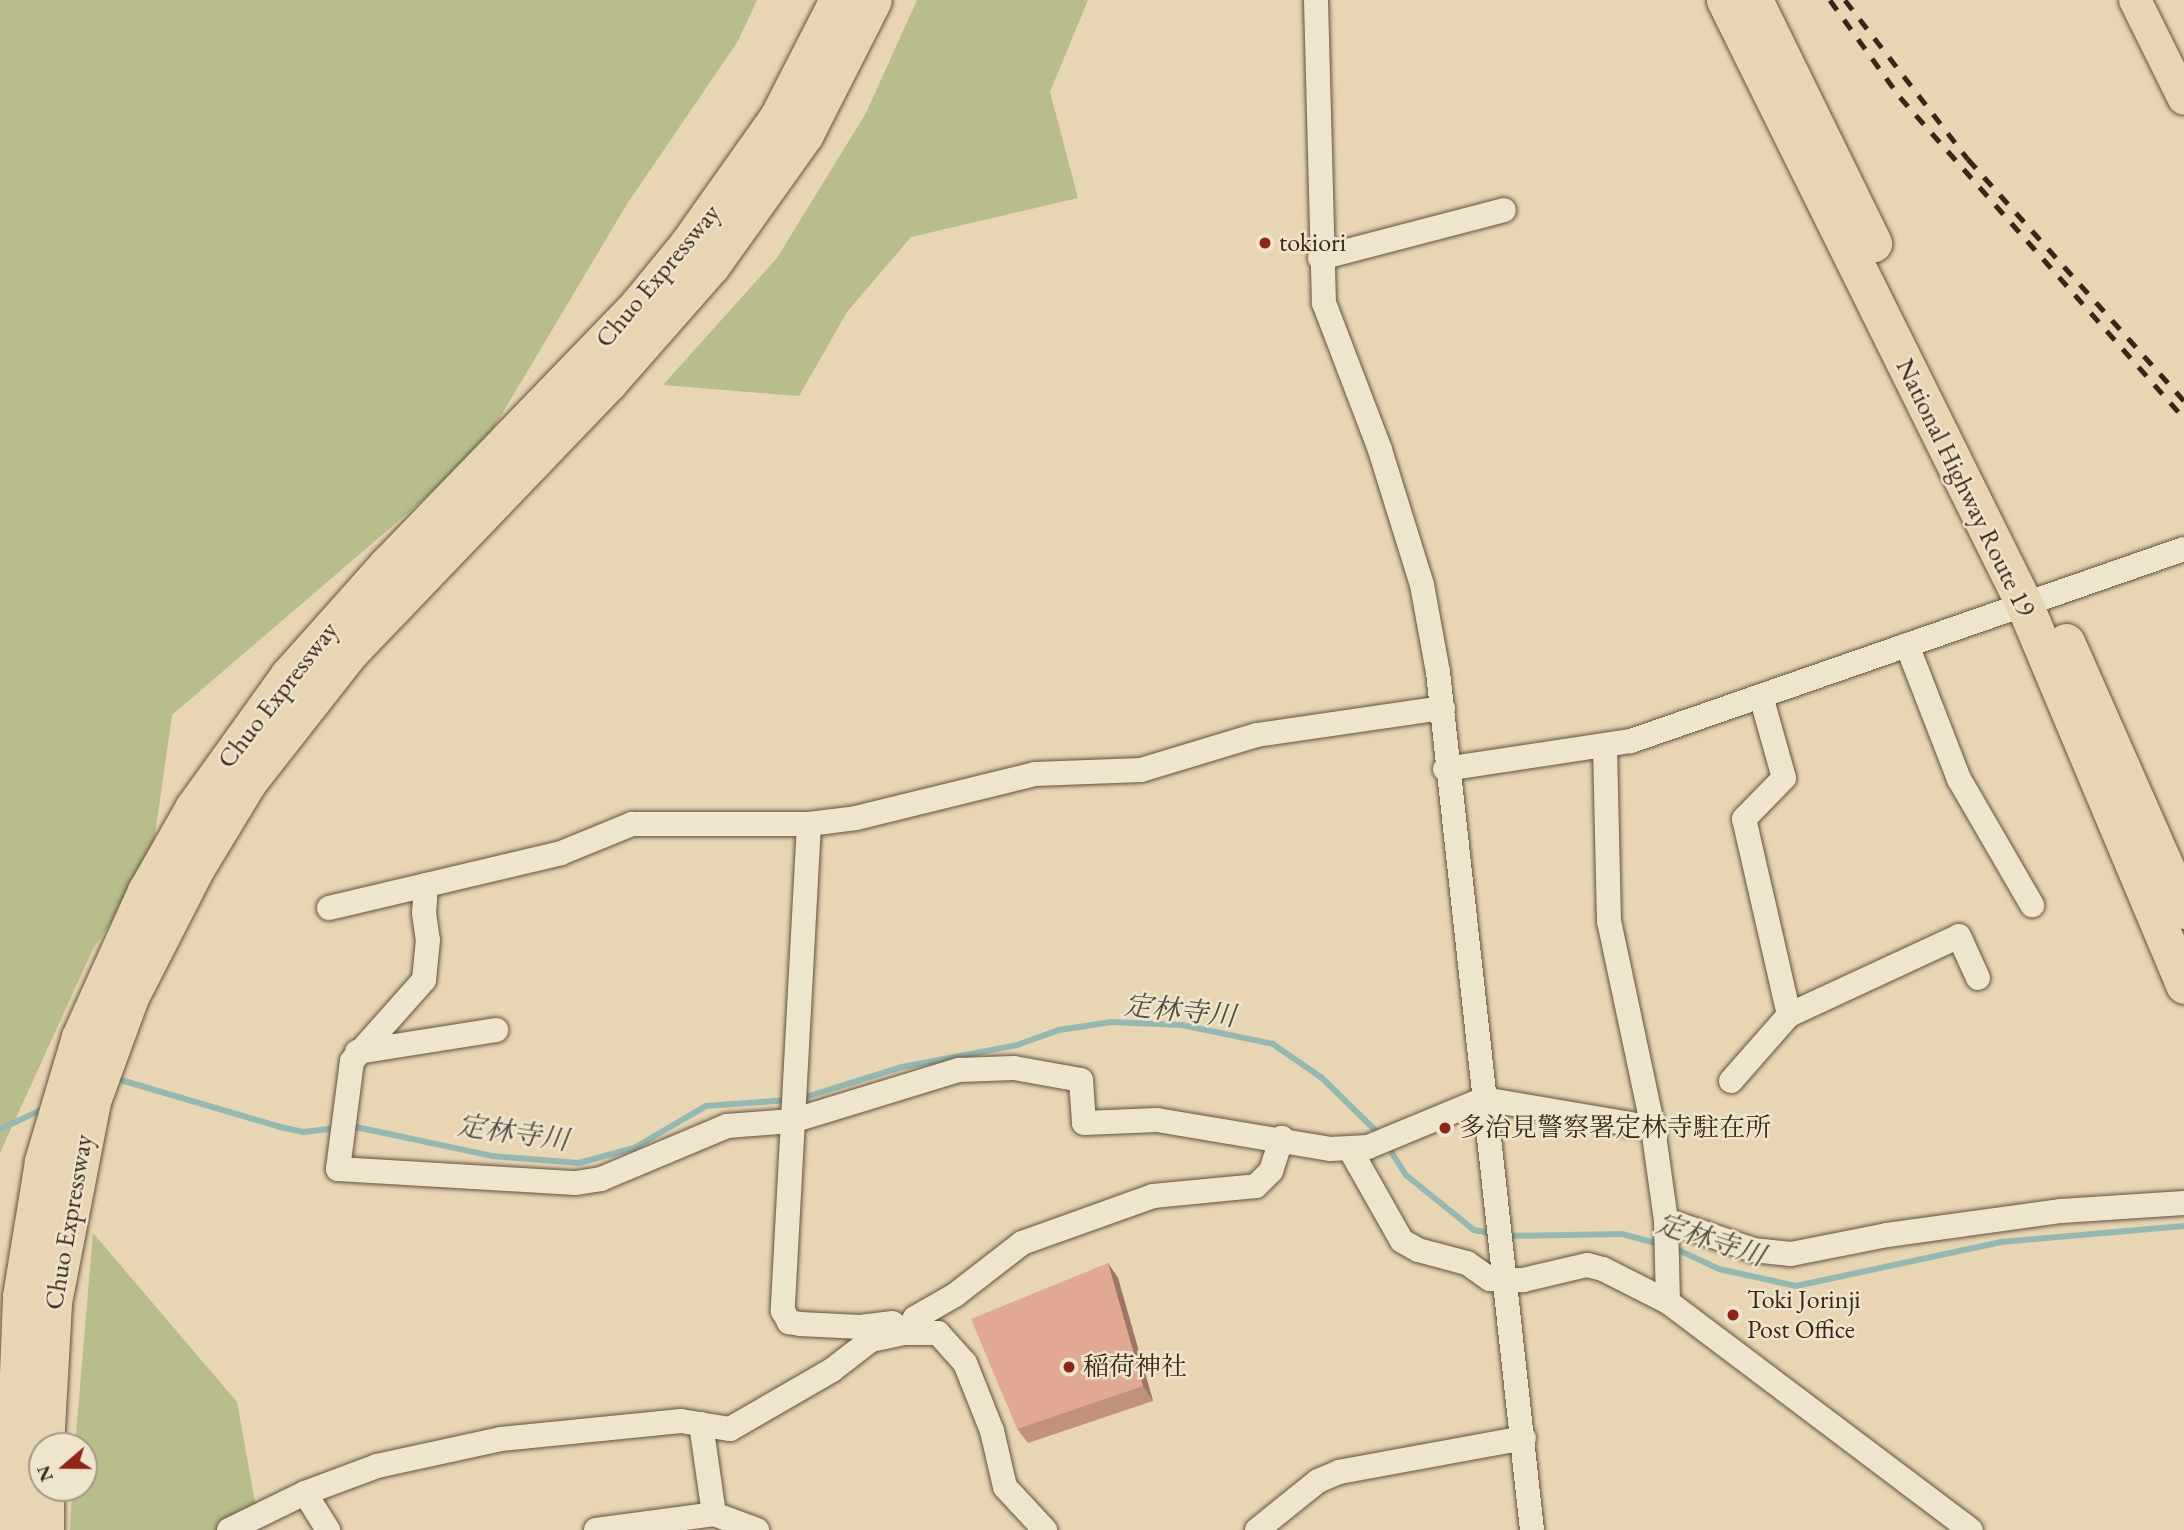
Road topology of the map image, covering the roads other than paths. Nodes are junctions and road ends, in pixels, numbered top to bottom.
1 (838, 0) edge
2 (873, 0) edge
3 (1316, 0) edge
4 (1725, 0) edge
5 (1754, 0) edge
6 (2135, 0) edge
7 (2184, 99) edge
8 (1504, 210) dead end
9 (1320, 258) junction
10 (2184, 549) edge
11 (2036, 602) junction
12 (1907, 645) junction
13 (1761, 696) junction
14 (1443, 708) junction
15 (1605, 746) junction
16 (1445, 769) junction
17 (809, 824) junction
18 (426, 885) junction
19 (2032, 905) dead end
20 (329, 908) dead end
21 (2184, 910) edge
22 (1978, 978) dead end
23 (2184, 985) edge
24 (115, 991) junction
25 (1789, 1015) junction
26 (496, 1030) dead end
27 (357, 1052) junction
28 (1731, 1081) dead end
29 (1484, 1099) junction
30 (792, 1121) junction
31 (1653, 1128) junction
32 (1282, 1138) junction
33 (1351, 1151) junction
34 (2184, 1203) edge
35 (50, 1216) junction
36 (1666, 1220) junction
37 (1506, 1277) junction
38 (1668, 1302) junction
39 (907, 1329) junction
40 (701, 1424) junction
41 (46, 1432) edge
42 (1524, 1438) junction
43 (305, 1493) junction
44 (45, 1502) edge
45 (714, 1514) junction
46 (678, 1524) edge
47 (12, 1530) edge
48 (45, 1530) edge
49 (229, 1530) edge
50 (328, 1530) edge
51 (596, 1530) edge
52 (757, 1530) edge
53 (1045, 1530) edge
54 (1257, 1530) edge
55 (1532, 1530) edge
56 (1970, 1530) edge

1 - 24 highway, Chuo Expressway
2 - 24 highway, Chuo Expressway
3 - 9 street
4 - 11 highway, National Highway Route 19
5 - 11 highway, National Highway Route 19
6 - 7 main road
8 - 9 street
9 - 14 street
10 - 11 street
11 - 12 street
11 - 21 highway, National Highway Route 19
11 - 23 highway, National Highway Route 19
12 - 13 street
12 - 19 street
13 - 15 street
13 - 25 street
14 - 16 street
14 - 17 street
15 - 16 street
15 - 31 street
16 - 29 street
17 - 18 street
17 - 30 street
18 - 20 street
18 - 27 street
22 - 25 street
24 - 35 highway, Chuo Expressway
25 - 28 street
26 - 27 street
27 - 30 street
29 - 31 street
29 - 33 street
29 - 37 street
30 - 32 street
30 - 39 street
31 - 36 street
32 - 33 street
32 - 39 street
33 - 37 street
34 - 36 street
35 - 41 highway, Chuo Expressway
35 - 47 highway, Chuo Expressway
36 - 38 street
37 - 38 street
37 - 42 street
38 - 56 street
39 - 40 street
39 - 53 street
40 - 43 street
40 - 45 street
42 - 54 street
42 - 55 street
43 - 49 street
43 - 50 street
44 - 48 highway
45 - 46 street
45 - 52 street
46 - 51 street

